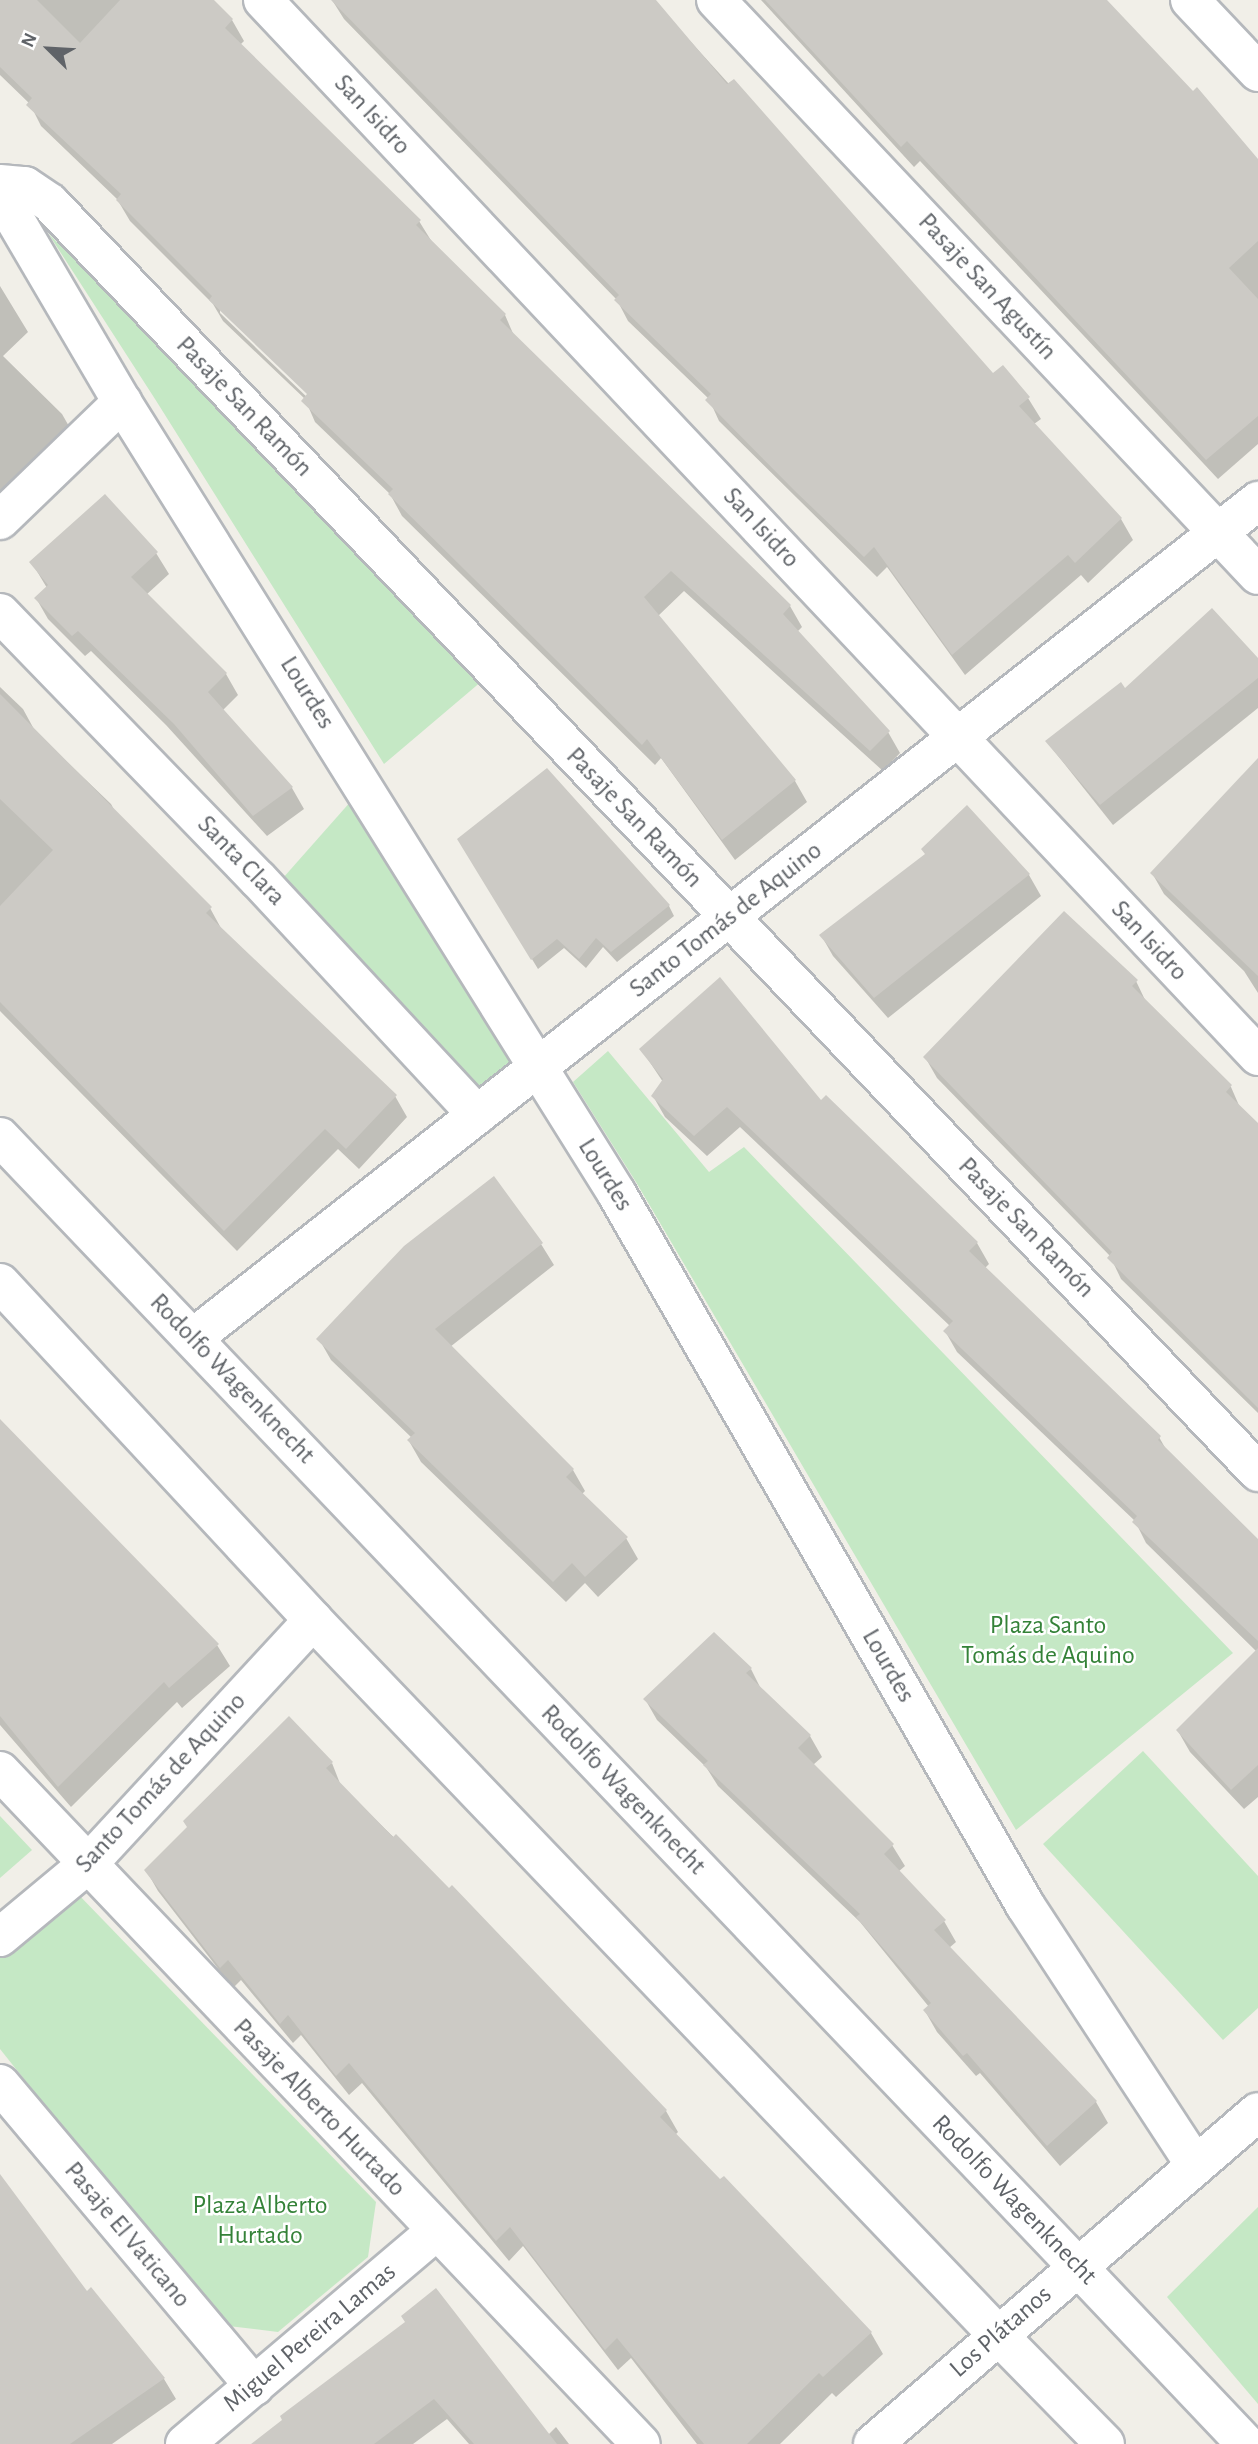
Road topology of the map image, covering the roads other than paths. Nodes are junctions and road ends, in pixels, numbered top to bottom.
1 (263, 0) edge
2 (716, 0) edge
3 (1190, 0) edge
4 (1250, 47) edge
5 (0, 184) edge
6 (0, 194) edge
7 (122, 402) junction
8 (1258, 502) edge
9 (0, 520) edge
10 (1218, 533) junction
11 (1258, 575) edge
12 (0, 613) edge
13 (958, 737) junction
14 (729, 917) junction
15 (1258, 1056) edge
16 (536, 1068) junction
17 (477, 1115) junction
18 (0, 1137) edge
19 (0, 1283) edge
20 (193, 1338) junction
21 (1258, 1472) edge
22 (313, 1620) junction
23 (0, 1771) edge
24 (88, 1864) junction
25 (0, 1937) edge
26 (0, 2084) edge
27 (1258, 2112) edge
28 (1195, 2165) junction
29 (436, 2231) junction
30 (1077, 2266) junction
31 (997, 2334) junction
32 (254, 2386) junction
33 (185, 2444) edge
34 (641, 2444) edge
35 (873, 2444) edge
36 (1105, 2444) edge
37 (1245, 2444) edge

1 - 13 street, San Isidro
2 - 10 street, Pasaje San Agustín
3 - 4 street
5 - 14 street, Pasaje San Ramón
6 - 7 street, Lourdes
7 - 9 street
7 - 16 street, Lourdes
8 - 10 street, Santo Tomás de Aquino
10 - 11 street, Pasaje San Agustín
10 - 13 street, Santo Tomás de Aquino
12 - 17 street, Santa Clara
13 - 14 street, Santo Tomás de Aquino
13 - 15 street, San Isidro
14 - 16 street, Santo Tomás de Aquino
14 - 21 street, Pasaje San Ramón
16 - 17 street, Santo Tomás de Aquino
16 - 28 street, Lourdes
17 - 20 street, Santo Tomás de Aquino
18 - 20 street, Rodolfo Wagenknecht
19 - 22 street
20 - 30 street, Rodolfo Wagenknecht
22 - 24 street, Santo Tomás de Aquino
22 - 31 street
23 - 24 street, Pasaje Alberto Hurtado
24 - 25 street, Santo Tomás de Aquino
24 - 29 street, Pasaje Alberto Hurtado
26 - 32 street, Pasaje El Vaticano
27 - 28 street, Los Plátanos
28 - 30 street, Los Plátanos
29 - 32 street, Miguel Pereira Lamas
29 - 34 street, Pasaje Alberto Hurtado
30 - 31 street, Los Plátanos
30 - 37 street, Rodolfo Wagenknecht
31 - 35 street, Los Plátanos
31 - 36 street
32 - 33 street, Miguel Pereira Lamas

